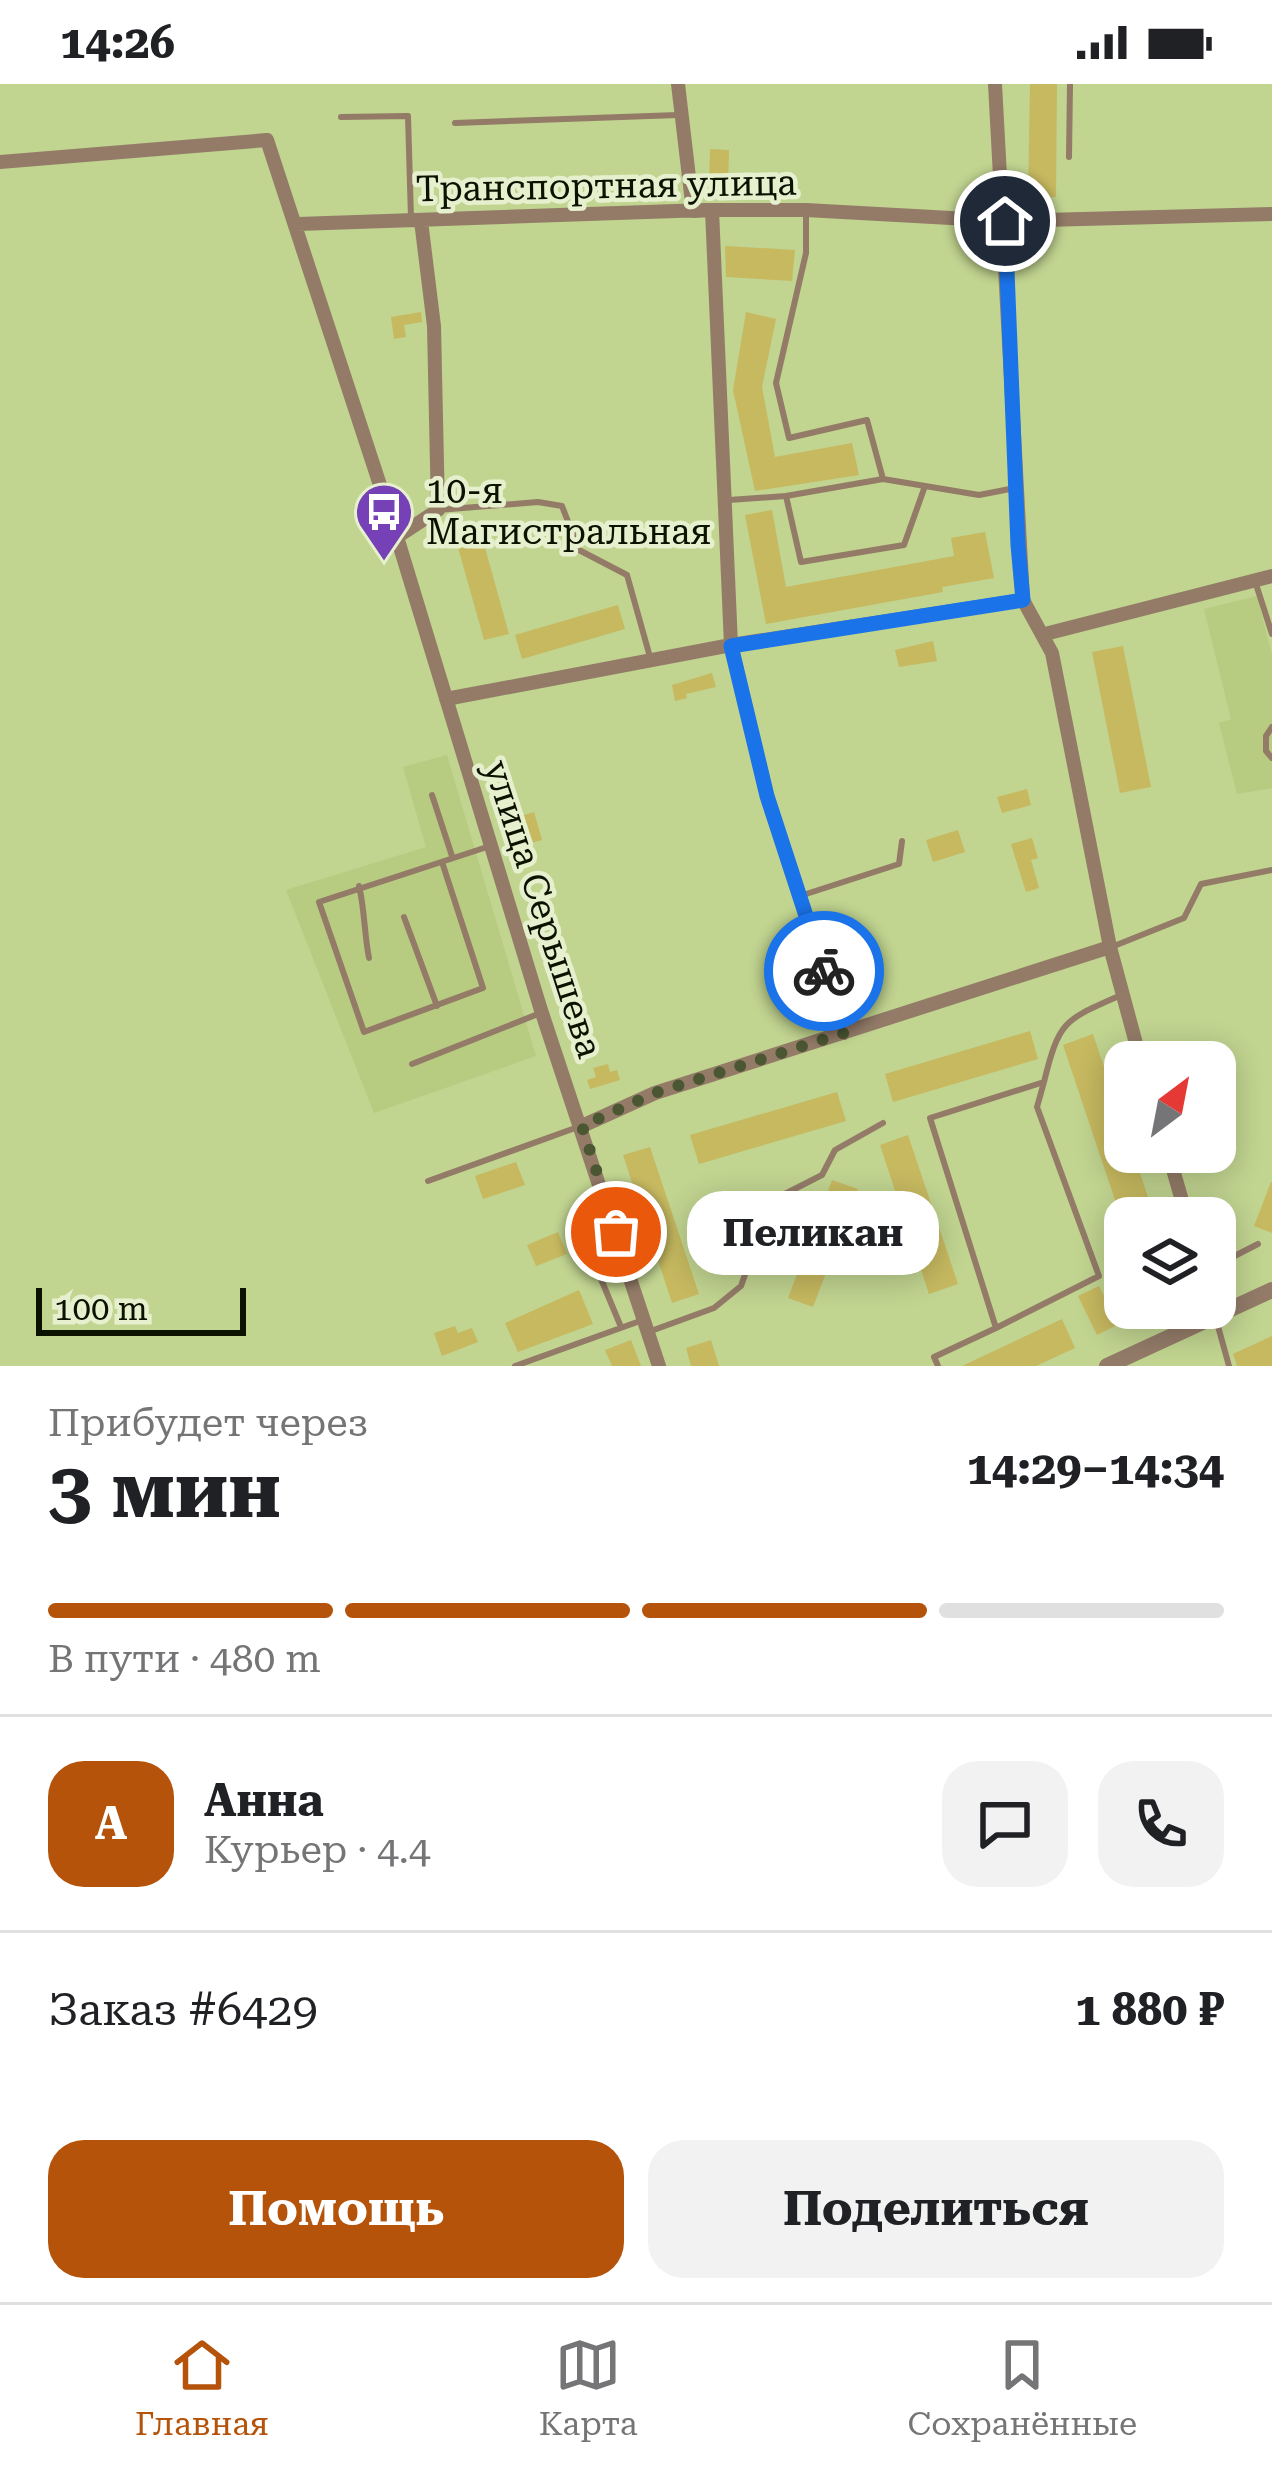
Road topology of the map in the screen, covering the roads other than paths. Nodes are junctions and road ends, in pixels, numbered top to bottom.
1 (678, 84) edge
2 (994, 84) edge
3 (1070, 84) edge
4 (682, 115) junction
5 (341, 117) dead end
6 (455, 123) dead end
7 (1069, 158) dead end
8 (0, 162) edge
9 (712, 210) junction
10 (806, 210) junction
11 (693, 211) junction
12 (1272, 214) edge
13 (417, 221) junction
14 (1005, 221) junction
15 (298, 224) junction
16 (883, 479) junction
17 (925, 486) junction
18 (1016, 488) junction
19 (786, 496) junction
20 (725, 500) junction
21 (438, 510) junction
22 (397, 537) junction
23 (1272, 576) edge
24 (1255, 581) junction
25 (1023, 600) junction
26 (1045, 634) junction
27 (1272, 634) edge
28 (731, 646) junction
29 (652, 660) junction
30 (446, 699) junction
31 (1272, 727) edge
32 (1272, 758) edge
33 (432, 795) dead end
34 (902, 841) dead end
35 (490, 846) junction
36 (452, 856) junction
37 (442, 862) junction
38 (1272, 870) edge
39 (359, 886) junction
40 (800, 897) junction
41 (404, 916) dead end
42 (1110, 947) junction
43 (369, 958) dead end
44 (1123, 995) junction
45 (436, 1006) junction
46 (542, 1012) junction
47 (844, 1033) junction
48 (1135, 1041) edge
49 (412, 1064) dead end
50 (1044, 1082) junction
51 (883, 1123) dead end
52 (582, 1126) junction
53 (428, 1181) dead end
54 (1258, 1244) dead end
55 (1236, 1255) edge
56 (627, 1268) junction
57 (1272, 1290) edge
58 (1236, 1304) edge
59 (646, 1326) junction
60 (622, 1328) junction
61 (996, 1328) junction
62 (1180, 1329) edge
63 (1219, 1329) edge
64 (514, 1366) edge
65 (659, 1366) edge
66 (938, 1366) edge
67 (1107, 1366) edge
68 (1229, 1366) edge

1 - 4 street
2 - 14 street
3 - 7 lane
4 - 6 lane
4 - 11 street
5 - 13 lane
8 - 15 street
9 - 10 street, Транспортная улица
9 - 11 street, Транспортная улица
9 - 20 street
10 - 14 street, Транспортная улица
10 - 16 lane
11 - 13 street, Транспортная улица
12 - 14 street, Транспортная улица
13 - 15 street, Транспортная улица
13 - 21 street
14 - 18 street
15 - 22 street, улица Серышева
16 - 17 lane
16 - 19 lane
17 - 18 lane
17 - 19 lane
18 - 25 street
19 - 20 lane
20 - 28 street
21 - 22 street
21 - 29 lane
22 - 30 street, улица Серышева
23 - 24 street
24 - 26 street
24 - 27 lane
25 - 26 street
25 - 28 street
26 - 42 street
28 - 29 street
28 - 40 street
29 - 30 street
30 - 35 street, улица Серышева
31 - 32 lane
33 - 36 lane
34 - 40 lane
35 - 36 lane
35 - 46 street, улица Серышева
36 - 37 lane
37 - 39 lane
37 - 45 lane
38 - 42 lane
39 - 43 lane
39 - 45 lane
40 - 47 street
41 - 45 lane
42 - 44 street
42 - 47 street
44 - 48 street
44 - 50 lane
46 - 49 lane
46 - 52 street, улица Серышева
47 - 52 street
50 - 61 lane
50 - 61 lane
51 - 59 lane
52 - 53 lane
52 - 56 street, улица Серышева
54 - 55 lane
56 - 59 street, улица Серышева
56 - 60 lane
57 - 58 street
59 - 60 lane
59 - 65 street, улица Серышева
60 - 64 lane
61 - 66 lane
62 - 67 street
63 - 68 lane

